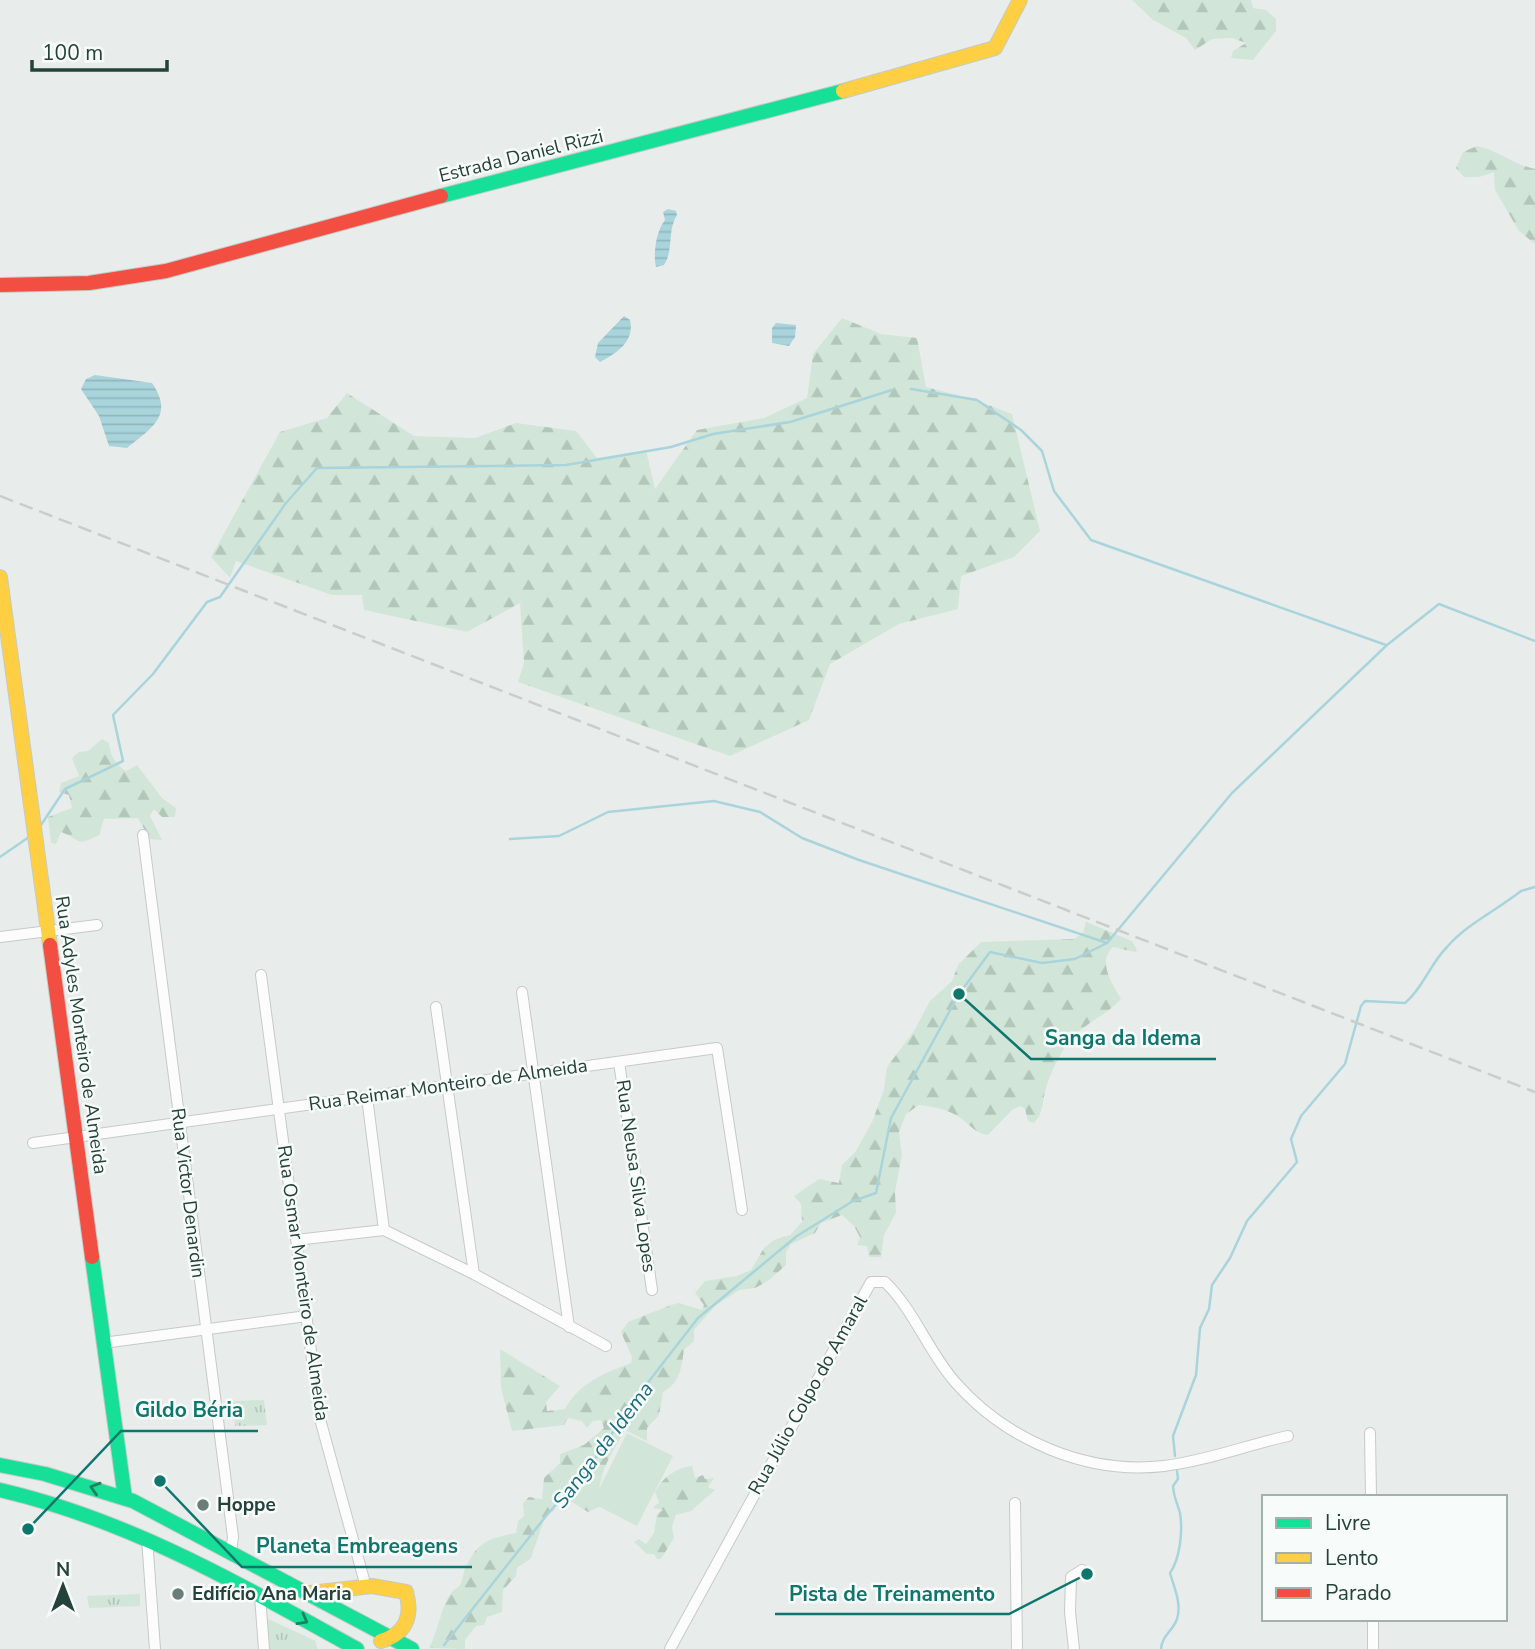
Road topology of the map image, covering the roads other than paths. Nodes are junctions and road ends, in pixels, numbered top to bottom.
1 (1020, 0) edge
2 (0, 285) edge
3 (0, 577) edge
4 (143, 835) dead end
5 (97, 925) dead end
6 (48, 932) junction
7 (0, 937) edge
8 (261, 975) dead end
9 (522, 992) dead end
10 (436, 1007) dead end
11 (619, 1062) junction
12 (535, 1073) junction
13 (446, 1086) junction
14 (366, 1097) junction
15 (279, 1109) junction
16 (179, 1123) junction
17 (76, 1137) junction
18 (33, 1143) dead end
19 (742, 1210) dead end
20 (384, 1230) junction
21 (296, 1240) junction
22 (474, 1274) junction
23 (652, 1290) dead end
24 (307, 1316) junction
25 (569, 1327) junction
26 (206, 1330) junction
27 (103, 1343) junction
28 (606, 1346) dead end
29 (1370, 1433) dead end
30 (1288, 1436) dead end
31 (0, 1465) edge
32 (0, 1490) edge
33 (1371, 1495) edge
34 (125, 1498) junction
35 (1015, 1503) dead end
36 (147, 1538) junction
37 (231, 1551) junction
38 (187, 1556) junction
39 (1082, 1570) dead end
40 (366, 1587) junction
41 (310, 1593) junction
42 (260, 1596) junction
43 (1373, 1621) edge
44 (393, 1638) junction
45 (155, 1649) edge
46 (264, 1649) edge
47 (357, 1649) edge
48 (412, 1649) edge
49 (670, 1649) edge
50 (1017, 1649) edge
51 (1074, 1649) edge
52 (1373, 1649) edge

1 - 2 main road, Estrada Daniel Rizzi
3 - 6 main road, Rua Adyles Monteiro de Almeida
4 - 16 street, Rua Victor Denardin
5 - 6 street
6 - 7 street
6 - 17 main road, Rua Adyles Monteiro de Almeida
8 - 15 street, Rua Osmar Monteiro de Almeida
9 - 12 street
10 - 13 street
11 - 12 street, Rua Reimar Monteiro de Almeida
11 - 19 street, Rua Reimar Monteiro de Almeida
11 - 23 street, Rua Neusa Silva Lopes
12 - 13 street, Rua Reimar Monteiro de Almeida
12 - 25 street
13 - 14 street, Rua Reimar Monteiro de Almeida
13 - 22 street
14 - 15 street, Rua Reimar Monteiro de Almeida
14 - 20 street
15 - 16 street, Rua Reimar Monteiro de Almeida
15 - 21 street, Rua Osmar Monteiro de Almeida
16 - 17 street, Rua Reimar Monteiro de Almeida
16 - 26 street, Rua Victor Denardin
17 - 18 street, Rua Reimar Monteiro de Almeida
17 - 27 main road, Rua Adyles Monteiro de Almeida
20 - 21 street
20 - 22 street
21 - 24 street, Rua Osmar Monteiro de Almeida
22 - 25 street
24 - 26 street
24 - 40 street, Rua Osmar Monteiro de Almeida
25 - 28 street
26 - 27 street
26 - 37 street, Rua Victor Denardin
27 - 34 main road, Rua Adyles Monteiro de Almeida
29 - 33 street
30 - 49 street, Rua Júlio Colpo do Amaral
34 -> 31 main road
32 - 36 main road
34 - 37 main road
35 - 50 street
36 - 38 main road
36 - 45 street
37 - 41 main road
38 - 42 main road
38 - 44 main road
39 - 51 street
40 - 41 main road
40 - 44 main road
41 - 44 main road
42 - 46 street
42 -> 47 main road
43 - 52 street
44 - 48 main road

